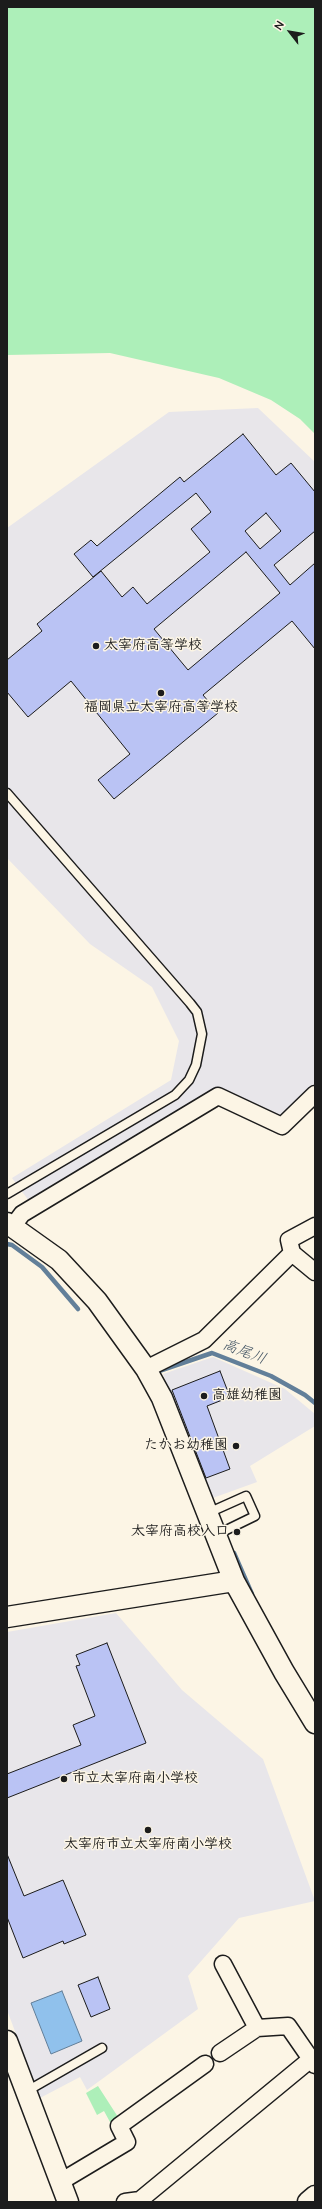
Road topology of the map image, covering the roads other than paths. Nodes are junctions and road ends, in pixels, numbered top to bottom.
1 (7, 793) edge
2 (315, 1094) edge
3 (7, 1194) edge
4 (10, 1224) edge
5 (315, 1226) edge
6 (292, 1253) junction
7 (315, 1272) edge
8 (146, 1369) junction
9 (208, 1513) junction
10 (216, 1535) junction
11 (234, 1581) junction
12 (7, 1616) edge
13 (315, 1723) edge
14 (223, 1964) dead end
15 (257, 2028) junction
16 (7, 2041) edge
17 (102, 2048) dead end
18 (220, 2053) dead end
19 (313, 2062) edge
20 (205, 2064) dead end
21 (26, 2091) junction
22 (60, 2182) junction
23 (315, 2196) edge
24 (68, 2202) edge
25 (125, 2202) edge
26 (308, 2202) edge

1 - 3 lane
2 - 4 street
4 - 8 street
5 - 6 street
6 - 7 street
6 - 8 street
8 - 9 street
9 - 10 street
9 - 10 lane
10 - 11 street
11 - 12 street
11 - 13 street
14 - 15 street
15 - 18 street
15 - 19 street
16 - 21 street
17 - 21 lane
19 - 25 street
20 - 22 street
21 - 22 street
22 - 24 street
23 - 26 street

